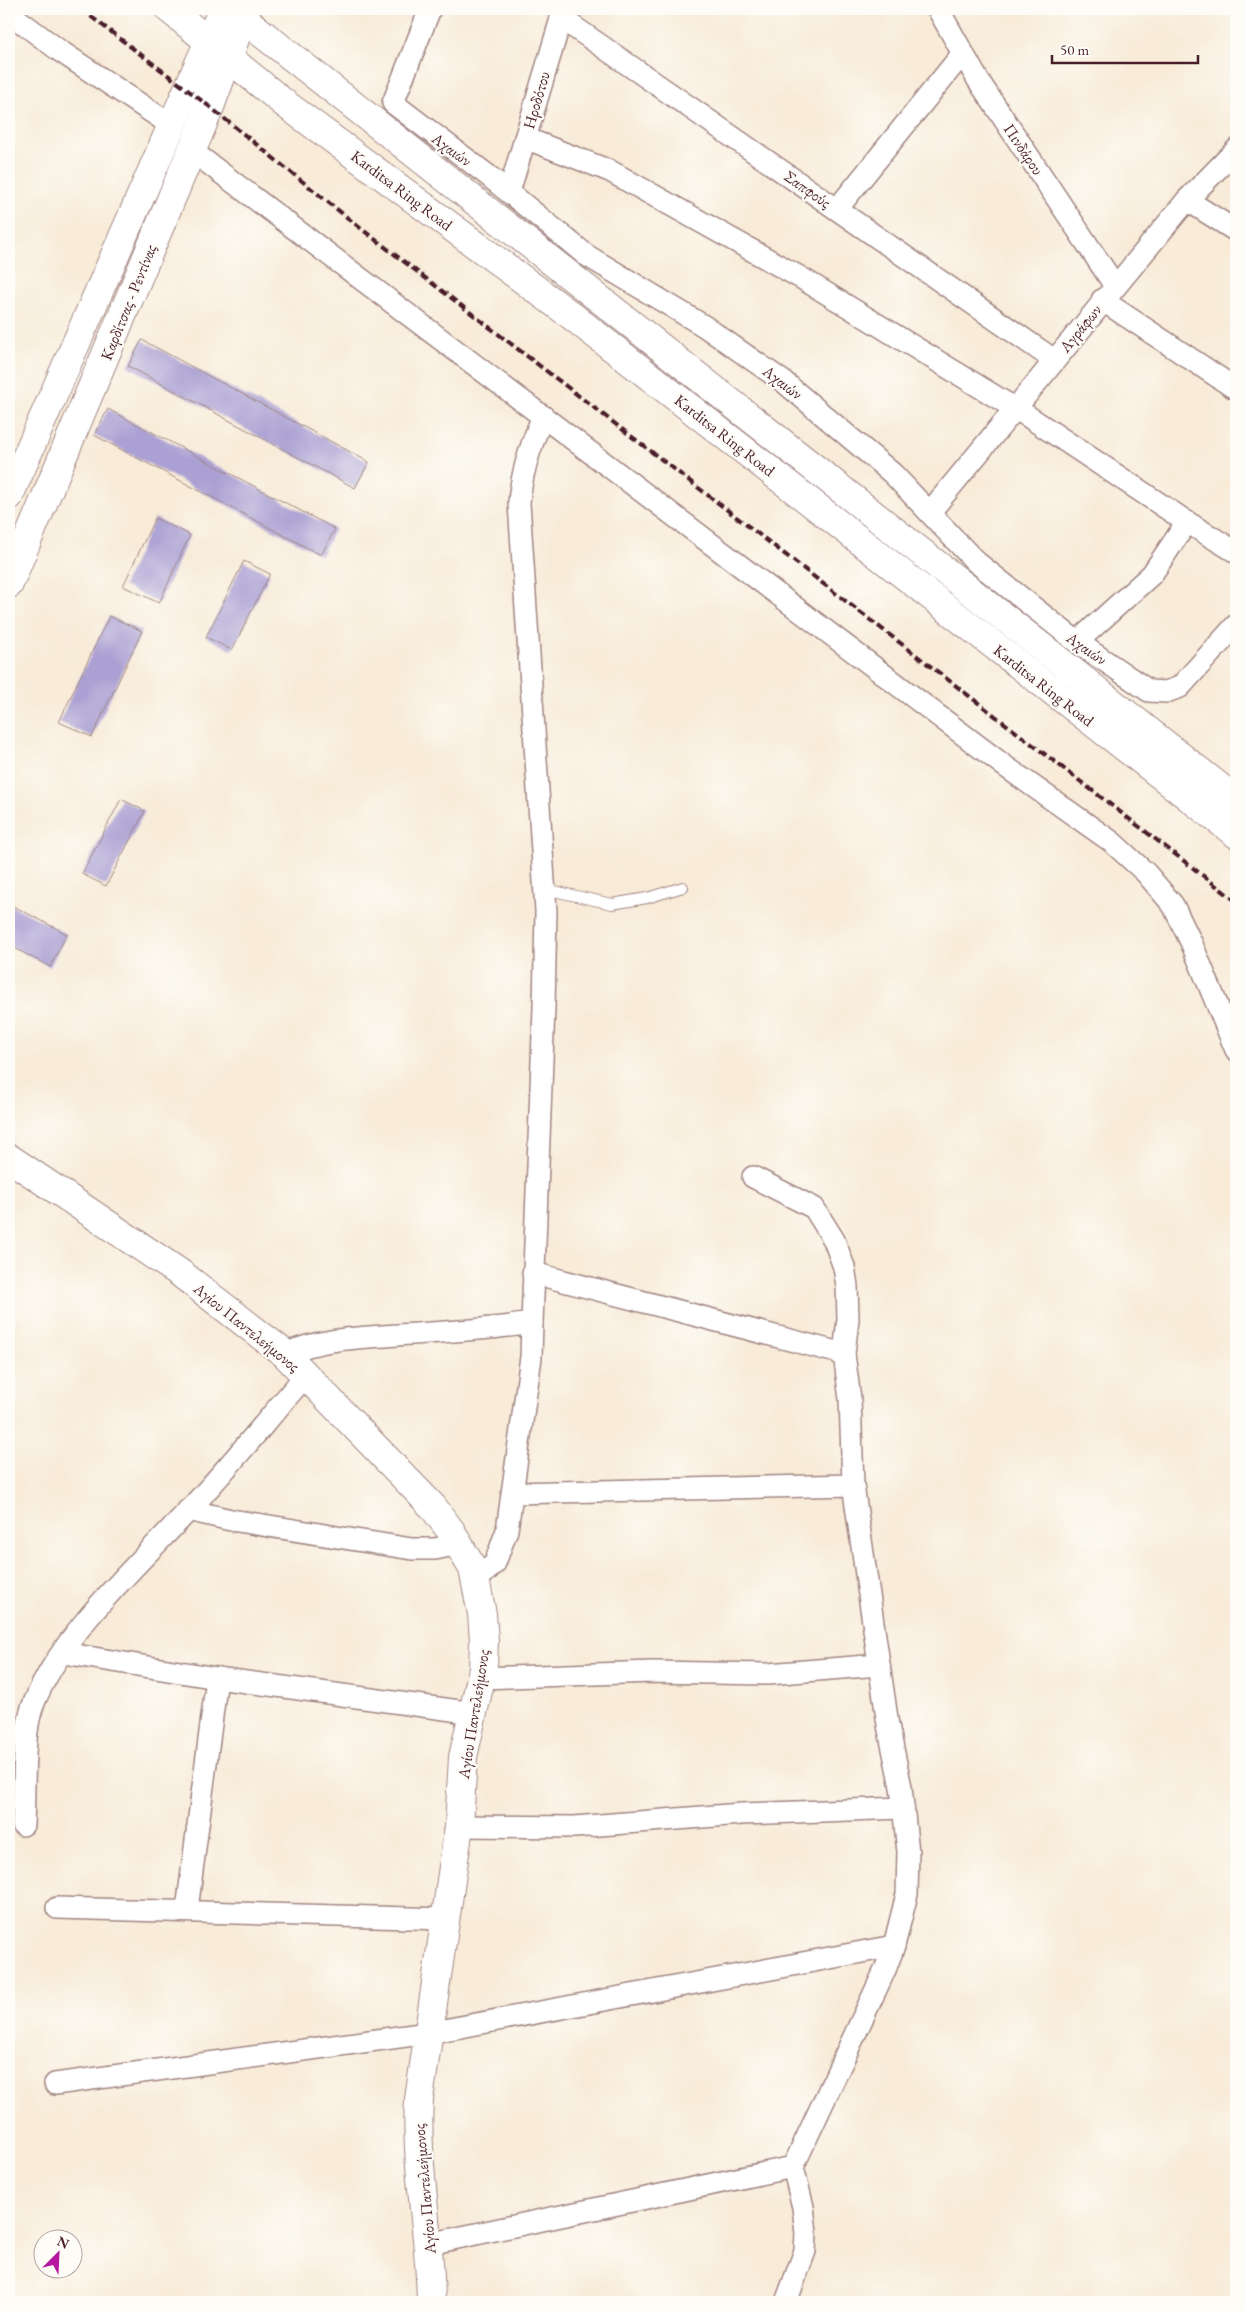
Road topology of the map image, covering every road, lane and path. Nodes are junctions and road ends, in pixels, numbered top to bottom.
1 (168, 9) edge
2 (430, 9) edge
3 (938, 9) edge
4 (235, 11) edge
5 (9, 13) edge
6 (562, 13) edge
7 (218, 50) junction
8 (963, 53) junction
9 (171, 125) junction
10 (525, 138) junction
11 (192, 150) junction
12 (1236, 150) edge
13 (509, 192) junction
14 (1186, 200) junction
15 (837, 209) junction
16 (1236, 231) edge
17 (1108, 293) junction
18 (1054, 360) junction
19 (1236, 389) edge
20 (1015, 408) junction
21 (543, 416) junction
22 (40, 428) junction
23 (71, 440) junction
24 (9, 496) edge
25 (930, 512) junction
26 (1187, 522) junction
27 (1236, 552) edge
28 (9, 584) edge
29 (1236, 625) edge
30 (1077, 642) junction
31 (1236, 800) edge
32 (1236, 834) edge
33 (683, 887) dead end
34 (545, 889) junction
35 (1236, 1050) edge
36 (9, 1158) edge
37 (753, 1177) dead end
38 (533, 1273) junction
39 (532, 1323) junction
40 (285, 1354) junction
41 (844, 1354) junction
42 (306, 1375) junction
43 (853, 1485) junction
44 (513, 1493) junction
45 (188, 1510) junction
46 (459, 1544) junction
47 (476, 1581) junction
48 (63, 1653) junction
49 (879, 1665) junction
50 (217, 1678) junction
51 (481, 1678) junction
52 (474, 1713) junction
53 (903, 1808) junction
54 (23, 1825) dead end
55 (459, 1826) junction
56 (57, 1908) dead end
57 (187, 1910) junction
58 (446, 1919) junction
59 (894, 1946) junction
60 (428, 2033) junction
61 (55, 2084) dead end
62 (793, 2168) junction
63 (429, 2244) junction
64 (431, 2302) edge
65 (786, 2302) edge

1 - 7 main road, Karditsa Ring Road
2 - 13 street, Αχαιών
3 - 8 street, Πινδάρου
4 - 7 main road, Καρδίτσας - Ρεντίνας
4 - 31 main road, Karditsa Ring Road
5 - 9 street
6 - 10 street, Ηροδότου
6 - 15 street, Σαπφούς
7 - 9 main road, Καρδίτσας - Ρεντίνας
7 - 11 main road, Καρδίτσας - Ρεντίνας
7 - 32 main road, Karditsa Ring Road
8 - 15 street
8 - 17 street, Πινδάρου
9 - 22 main road, Καρδίτσας - Ρεντίνας
10 - 13 street, Ηροδότου
10 - 20 street
11 - 21 street
11 - 23 main road, Καρδίτσας - Ρεντίνας
12 - 14 street, Αγράφων
13 - 25 street, Αχαιών
14 - 16 street
14 - 17 street, Αγράφων
15 - 18 street, Σαπφούς
17 - 18 street, Αγράφων
17 - 19 street
18 - 20 street, Αγράφων
20 - 25 street, Αγράφων
20 - 26 street
21 - 34 street
21 - 35 street
22 - 23 main road
22 - 24 main road, Καρδίτσας - Ρεντίνας
23 - 28 main road, Καρδίτσας - Ρεντίνας
25 - 30 street, Αχαιών
26 - 27 street
26 - 30 street
29 - 30 street, Αχαιών
33 - 34 lane
34 - 38 street
36 - 40 main road, Αγίου Παντελεήμονος
37 - 41 street
38 - 39 street
38 - 41 street
39 - 40 street
39 - 44 street
40 - 42 main road, Αγίου Παντελεήμονος
41 - 43 street
42 - 45 street
42 - 46 main road, Αγίου Παντελεήμονος
43 - 44 street
43 - 49 street
44 - 47 street
45 - 46 street
45 - 48 street
46 - 47 main road, Αγίου Παντελεήμονος
47 - 51 main road, Αγίου Παντελεήμονος
48 - 50 street
48 - 54 street
49 - 51 street
49 - 53 street
50 - 52 street
50 - 57 street
51 - 52 main road, Αγίου Παντελεήμονος
52 - 55 main road, Αγίου Παντελεήμονος
53 - 55 street
53 - 59 street
55 - 58 main road, Αγίου Παντελεήμονος
56 - 57 street
57 - 58 street
58 - 60 main road, Αγίου Παντελεήμονος
59 - 60 street
59 - 62 street
60 - 61 street
60 - 63 main road, Αγίου Παντελεήμονος
62 - 63 street
62 - 65 street
63 - 64 main road, Αγίου Παντελεήμονος

